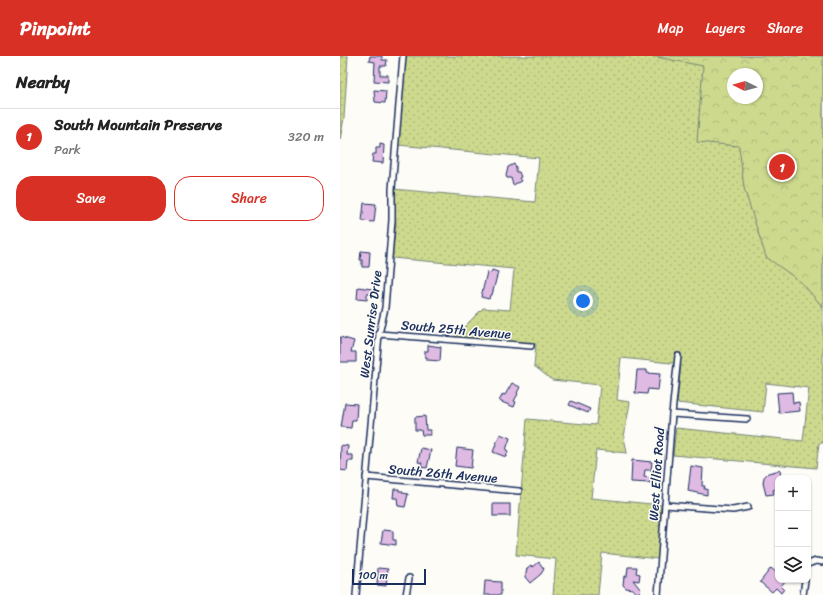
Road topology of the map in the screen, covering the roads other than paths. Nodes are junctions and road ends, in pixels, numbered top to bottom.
1 (403, 56) edge
2 (378, 334) junction
3 (531, 346) dead end
4 (678, 356) dead end
5 (672, 414) junction
6 (747, 419) dead end
7 (366, 477) junction
8 (519, 491) dead end
9 (665, 505) junction
10 (748, 507) dead end
11 (823, 562) edge
12 (811, 563) edge
13 (409, 578) dead end
14 (805, 583) edge
15 (356, 595) edge
16 (406, 595) edge
17 (658, 595) edge
18 (804, 595) edge

1 - 2 street, West Sunrise Drive
2 - 3 street, South 25th Avenue
2 - 7 street, West Sunrise Drive
4 - 5 street, West Elliot Road
5 - 6 street
5 - 9 street, West Elliot Road
7 - 8 street, South 26th Avenue
7 - 15 street, West Sunrise Drive
9 - 10 street
9 - 17 street, West Elliot Road
11 - 12 street
13 - 16 street
14 - 18 street

